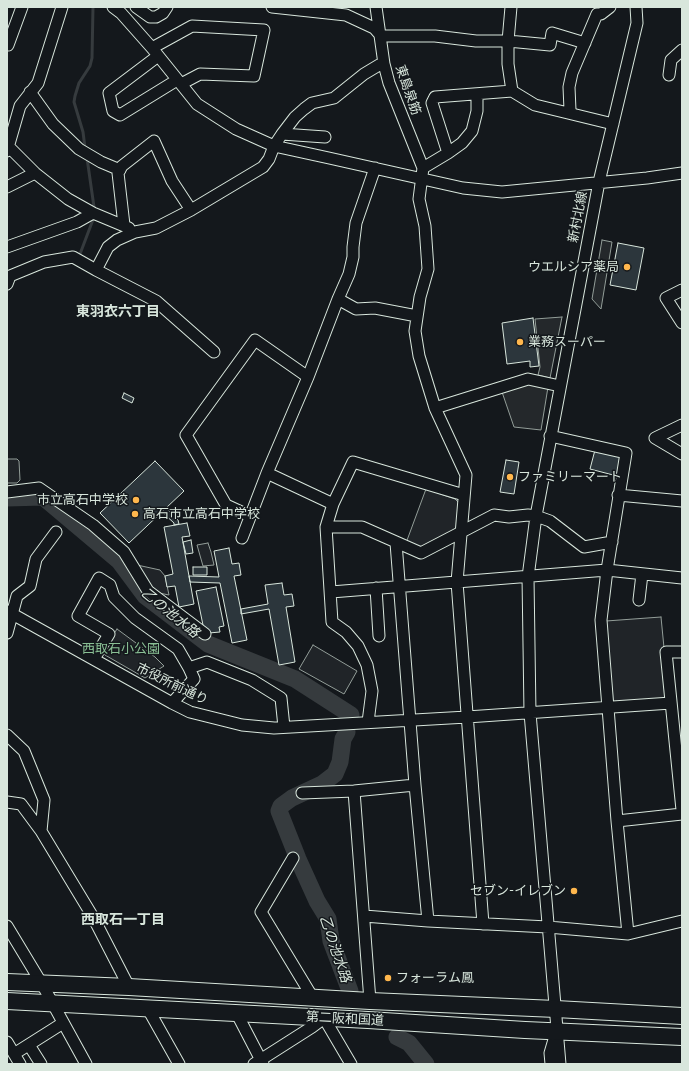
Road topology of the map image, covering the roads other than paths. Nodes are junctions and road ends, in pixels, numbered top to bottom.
1 (22, 7) edge
2 (62, 7) edge
3 (136, 7) edge
4 (167, 7) edge
5 (272, 7) edge
6 (376, 7) edge
7 (511, 7) edge
8 (610, 7) edge
9 (636, 7) edge
10 (121, 9) edge
11 (381, 36) junction
12 (508, 41) junction
13 (585, 43) junction
14 (7, 45) edge
15 (682, 50) edge
16 (155, 52) junction
17 (384, 64) junction
18 (669, 75) dead end
19 (179, 82) junction
20 (512, 91) junction
21 (30, 92) junction
22 (477, 94) junction
23 (572, 114) junction
24 (613, 124) junction
25 (282, 134) junction
26 (325, 137) dead end
27 (8, 142) edge
28 (274, 146) junction
29 (448, 153) junction
30 (375, 168) junction
31 (120, 170) junction
32 (35, 173) junction
33 (422, 173) junction
34 (682, 174) edge
35 (599, 182) junction
36 (7, 187) edge
37 (191, 210) junction
38 (94, 214) junction
39 (124, 225) junction
40 (135, 232) junction
41 (7, 247) edge
42 (96, 270) junction
43 (7, 284) edge
44 (682, 290) edge
45 (338, 299) junction
46 (417, 316) junction
47 (682, 323) edge
48 (214, 352) dead end
49 (308, 377) junction
50 (560, 386) junction
51 (435, 408) junction
52 (682, 425) edge
53 (551, 435) junction
54 (682, 454) edge
55 (267, 473) junction
56 (7, 492) edge
57 (464, 495) junction
58 (618, 495) junction
59 (682, 501) edge
60 (333, 504) junction
61 (250, 516) junction
62 (536, 516) junction
63 (326, 527) junction
64 (56, 532) dead end
65 (461, 532) junction
66 (242, 538) dead end
67 (612, 542) junction
68 (396, 543) junction
69 (606, 570) junction
70 (642, 574) junction
71 (528, 576) junction
72 (682, 578) edge
73 (457, 582) junction
74 (400, 586) junction
75 (376, 588) junction
76 (330, 592) junction
77 (639, 600) dead end
78 (10, 612) edge
79 (7, 633) edge
80 (205, 634) dead end
81 (379, 636) dead end
82 (682, 652) edge
83 (94, 659) junction
84 (189, 668) junction
85 (172, 703) junction
86 (671, 703) junction
87 (608, 708) junction
88 (530, 713) junction
89 (467, 717) junction
90 (411, 719) junction
91 (368, 722) junction
92 (284, 727) junction
93 (7, 735) edge
94 (415, 785) junction
95 (354, 791) junction
96 (302, 793) dead end
97 (7, 802) edge
98 (682, 810) edge
99 (682, 814) edge
100 (617, 821) junction
101 (41, 832) junction
102 (293, 858) dead end
103 (364, 916) junction
104 (682, 920) edge
105 (428, 921) junction
106 (483, 924) junction
107 (7, 926) edge
108 (548, 927) junction
109 (628, 934) junction
110 (7, 982) edge
111 (42, 984) junction
112 (129, 987) junction
113 (313, 998) junction
114 (7, 1001) edge
115 (370, 1001) junction
116 (52, 1003) junction
117 (148, 1009) junction
118 (556, 1009) junction
119 (238, 1014) junction
120 (682, 1016) edge
121 (324, 1018) junction
122 (63, 1023) junction
123 (556, 1032) junction
124 (682, 1037) edge
125 (7, 1042) edge
126 (29, 1045) junction
127 (14, 1054) junction
128 (259, 1063) edge
129 (20, 1064) edge
130 (41, 1064) edge
131 (86, 1064) edge
132 (179, 1064) edge
133 (351, 1064) edge
134 (550, 1064) edge
135 (560, 1064) edge

1 - 14 street
2 - 21 street
3 - 4 street
5 - 11 street
6 - 11 street, 東島泉筋
7 - 12 street
8 - 13 street
9 - 24 street, 新村北線
10 - 16 street
11 - 12 street
11 - 17 street, 東島泉筋
12 - 13 street
12 - 20 street
13 - 23 street
15 - 18 street
16 - 19 street
16 - 19 street
16 - 19 street
17 - 25 street
17 - 33 street, 東島泉筋
19 - 28 street
20 - 22 street
20 - 23 street
21 - 27 street
21 - 31 street
22 - 29 street
22 - 29 street
23 - 24 street
24 - 35 street, 新村北線
25 - 26 street
25 - 28 street
27 - 32 street
28 - 30 street
28 - 37 street
29 - 33 street
30 - 33 street
30 - 45 street
31 - 37 street
31 - 39 street
32 - 36 street
32 - 38 street
33 - 35 street
33 - 46 street
34 - 35 street
35 - 50 street, 新村北線
37 - 40 street
38 - 39 street
38 - 41 street
39 - 40 street
40 - 42 street
42 - 43 street
42 - 48 street
44 - 47 street
45 - 46 street
45 - 49 street
46 - 51 street
49 - 55 street
49 - 61 street
50 - 51 street
50 - 53 street, 新村北線
51 - 57 street
52 - 54 street
53 - 58 street
53 - 62 street, 新村北線
55 - 60 street
55 - 61 street
56 - 80 street
57 - 60 street
57 - 65 street
58 - 59 street
58 - 67 street
60 - 63 street
61 - 66 street
62 - 65 street
62 - 67 street
62 - 71 street, 新村北線
63 - 68 street
63 - 76 street
64 - 78 street
65 - 68 street
65 - 73 street
67 - 69 street
68 - 74 street
69 - 70 street
69 - 71 street
69 - 87 street
70 - 72 street
70 - 77 street
71 - 73 street
71 - 88 street, 新村北線
73 - 74 street
73 - 89 street
74 - 75 street
74 - 90 street
75 - 76 street
75 - 81 street
76 - 91 street
78 - 79 street
78 - 83 street, 市役所前通り
82 - 86 street
83 - 84 street
83 - 85 street, 市役所前通り
84 - 85 street
84 - 92 street
85 - 92 street, 市役所前通り
86 - 87 street, 市役所前通り
86 - 98 street
87 - 88 street, 市役所前通り
87 - 100 street
88 - 89 street, 市役所前通り
88 - 108 street, 新村北線
89 - 90 street, 市役所前通り
89 - 106 street
90 - 91 street, 市役所前通り
90 - 94 street
91 - 92 street, 市役所前通り
93 - 101 street
94 - 95 street
94 - 105 street
95 - 96 street
95 - 103 street
97 - 101 street
99 - 100 street
100 - 109 street
101 - 112 street
102 - 113 street
103 - 105 street
103 - 115 street
104 - 109 street
105 - 106 street
106 - 108 street
107 - 111 street
108 - 109 street
108 - 118 street, 新村北線
110 - 111 highway, 第二阪和国道
111 - 112 highway, 第二阪和国道
111 - 116 street
112 - 113 highway, 第二阪和国道
113 - 115 highway, 第二阪和国道
114 - 116 highway, 第二阪和国道
115 - 118 highway, 第二阪和国道
116 - 117 highway, 第二阪和国道
116 - 122 street
117 - 119 highway, 第二阪和国道
117 - 132 street
118 - 120 highway, 第二阪和国道
118 - 123 street, 新村北線
119 - 121 highway, 第二阪和国道
119 - 128 street
121 - 123 highway, 第二阪和国道
121 - 128 street
121 - 133 street
122 - 126 street
122 - 131 street
123 - 124 highway, 第二阪和国道
123 - 134 street
123 - 135 street
125 - 127 street
126 - 127 street
126 - 130 street
127 - 129 street

